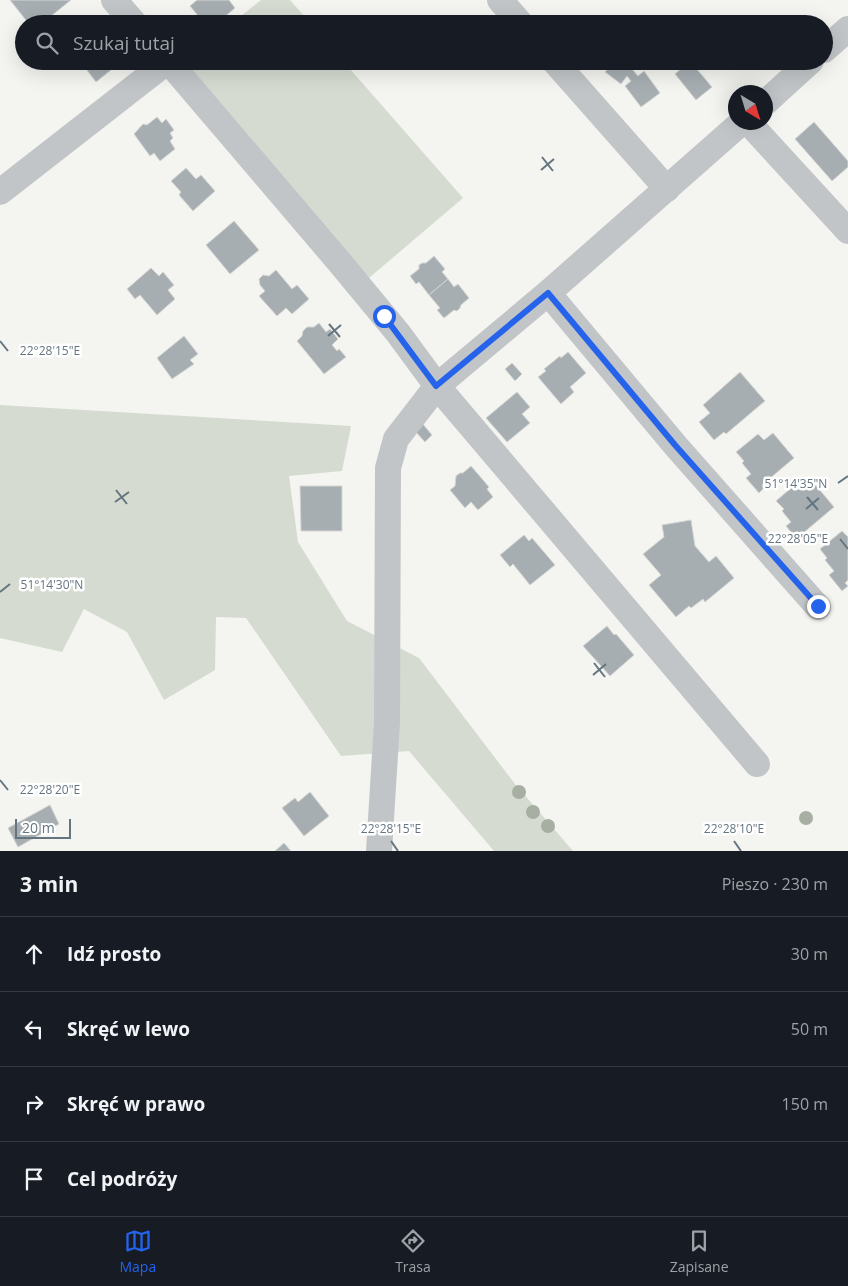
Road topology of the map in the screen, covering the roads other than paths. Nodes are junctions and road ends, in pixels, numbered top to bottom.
1 (114, 0) edge
2 (500, 0) edge
3 (127, 15) edge
4 (513, 15) edge
5 (848, 29) edge
6 (833, 42) edge
7 (156, 70) edge
8 (176, 70) edge
9 (562, 70) edge
10 (801, 70) edge
11 (773, 96) edge
12 (733, 130) edge
13 (755, 130) edge
14 (667, 189) junction
15 (0, 192) edge
16 (848, 231) edge
17 (548, 293) junction
18 (436, 386) junction
19 (818, 606) dead end
20 (757, 764) dead end
21 (379, 851) edge

1 - 3 street
2 - 4 street
5 - 6 street
7 - 15 street
8 - 18 street
9 - 14 street
10 - 11 street
12 - 14 street
13 - 16 street
14 - 17 street
17 - 18 street
17 - 19 street
18 - 20 street
18 - 21 street

